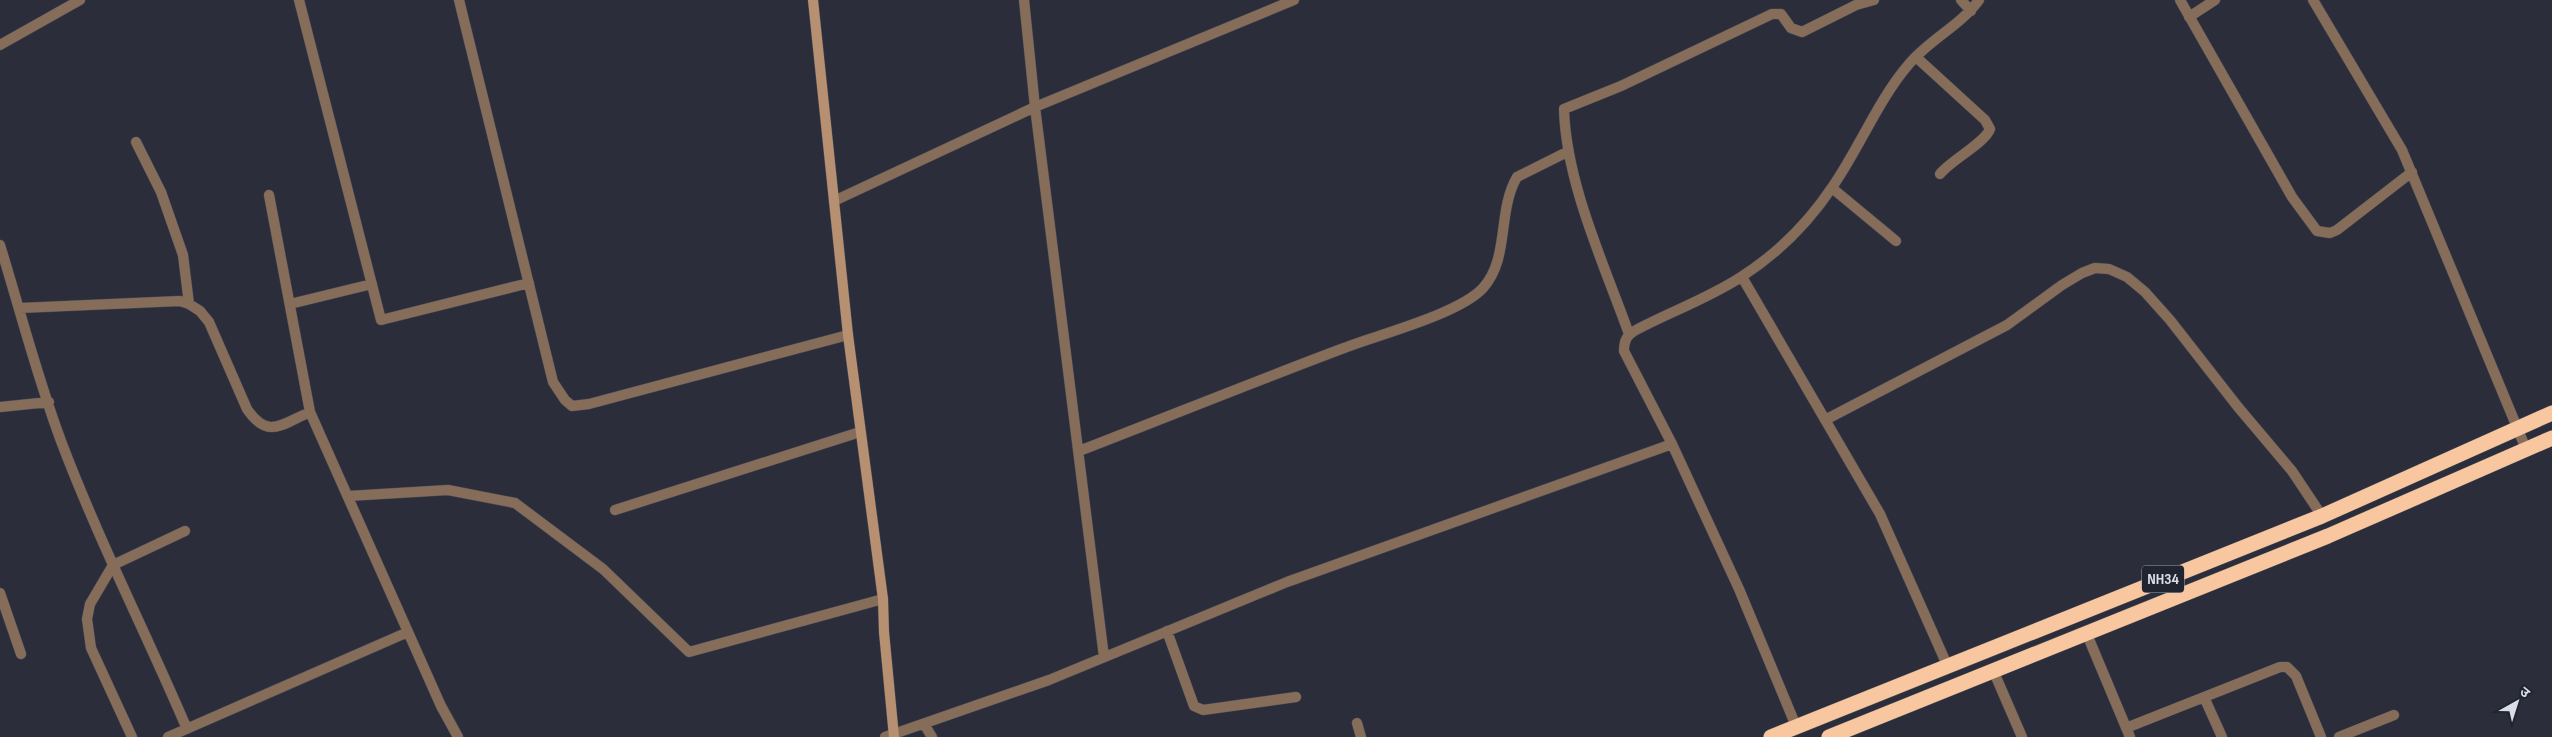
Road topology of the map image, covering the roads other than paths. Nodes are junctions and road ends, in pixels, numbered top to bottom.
1 (80, 0) edge
2 (299, 0) edge
3 (459, 0) edge
4 (813, 0) edge
5 (1024, 0) edge
6 (1294, 0) edge
7 (1874, 0) edge
8 (1961, 0) edge
9 (1979, 0) edge
10 (2180, 0) edge
11 (2215, 0) edge
12 (2313, 0) edge
13 (1971, 11) junction
14 (2189, 17) junction
15 (0, 45) edge
16 (1916, 57) junction
17 (1035, 107) junction
18 (136, 142) dead end
19 (1567, 152) junction
20 (2412, 172) junction
21 (1940, 174) dead end
22 (1832, 188) junction
23 (269, 195) dead end
24 (834, 201) junction
25 (1896, 241) dead end
26 (0, 246) edge
27 (1742, 277) junction
28 (529, 283) junction
29 (372, 284) junction
30 (189, 304) junction
31 (290, 304) junction
32 (20, 308) junction
33 (1629, 334) junction
34 (848, 335) junction
35 (48, 402) junction
36 (0, 407) edge
37 (310, 412) junction
38 (2552, 413) edge
39 (1825, 420) junction
40 (2518, 428) junction
41 (860, 432) junction
42 (2552, 438) edge
43 (1672, 444) junction
44 (2526, 448) junction
45 (1079, 451) junction
46 (348, 496) junction
47 (615, 510) dead end
48 (2322, 516) junction
49 (185, 531) dead end
50 (113, 565) junction
51 (0, 593) edge
52 (883, 599) junction
53 (1167, 631) junction
54 (408, 632) junction
55 (2086, 632) junction
56 (21, 654) dead end
57 (1104, 656) junction
58 (1948, 667) junction
59 (1993, 670) junction
60 (1296, 697) dead end
61 (2204, 697) junction
62 (2394, 715) dead end
63 (1357, 723) dead end
64 (924, 724) junction
65 (1796, 726) junction
66 (187, 729) junction
67 (2128, 733) edge
68 (891, 736) edge
69 (132, 737) edge
70 (168, 737) edge
71 (458, 737) edge
72 (932, 737) edge
73 (1360, 737) edge
74 (1771, 737) edge
75 (1829, 737) edge
76 (2022, 737) edge
77 (2222, 737) edge
78 (2321, 737) edge
79 (2339, 737) edge

1 - 15 street
2 - 29 street
3 - 28 street
4 - 24 street
5 - 17 street
6 - 17 street
7 - 19 street
8 - 13 street
9 - 13 street
10 - 14 street
11 - 14 street
12 - 20 street
13 - 16 street
14 - 20 street
16 - 21 street
16 - 22 street
17 - 24 street
17 - 45 street
18 - 30 street
19 - 33 street
19 - 45 street
20 - 40 street
22 - 25 street
22 - 27 street
23 - 31 street
24 - 34 street
26 - 32 street
27 - 33 street
27 - 39 street
28 - 29 street
28 - 34 street
29 - 31 street
30 - 32 street
30 - 37 street
31 - 37 street
32 - 35 street
33 - 43 street
34 - 41 street
35 - 36 street
35 - 50 street
37 - 46 street
38 - 40 highway, NH34
39 - 48 street
39 - 58 street
40 - 44 street
40 - 48 highway, NH34
41 - 47 street
41 - 52 street
42 - 44 highway, NH34
43 - 53 street
43 - 65 street
44 - 55 highway, NH34
45 - 57 street
46 - 52 street
46 - 54 street
48 - 58 highway, NH34
49 - 50 street
50 - 66 street
50 - 69 street
51 - 56 street
52 - 68 street
53 - 57 street
53 - 60 street
54 - 66 street
54 - 71 street
55 - 59 highway, NH34
55 - 67 street
57 - 64 street
58 - 65 highway, NH34
59 - 75 highway, NH34
59 - 76 street
61 - 67 street
61 - 77 street
61 - 78 street
62 - 79 street
63 - 73 street
64 - 68 street
64 - 72 street
65 - 74 highway, NH34
66 - 70 street

